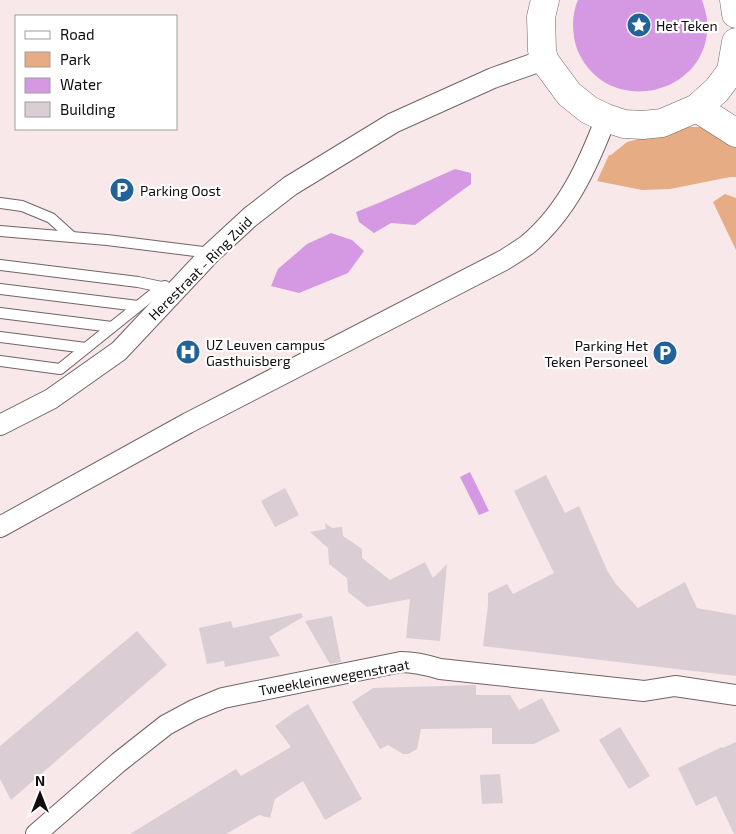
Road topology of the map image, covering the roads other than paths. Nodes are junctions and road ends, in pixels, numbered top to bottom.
1 (545, 0) edge
2 (734, 0) edge
3 (736, 14) edge
4 (736, 42) edge
5 (544, 60) junction
6 (733, 77) edge
7 (697, 108) junction
8 (606, 118) junction
9 (736, 133) edge
10 (0, 203) edge
11 (0, 231) edge
12 (72, 237) junction
13 (210, 253) junction
14 (0, 265) edge
15 (184, 282) junction
16 (162, 287) junction
17 (0, 289) edge
18 (138, 306) junction
19 (0, 313) edge
20 (112, 326) junction
21 (0, 337) edge
22 (86, 348) junction
23 (0, 361) edge
24 (0, 425) edge
25 (0, 527) edge
26 (736, 695) edge
27 (36, 834) edge

1 - 5 street
2 - 3 street
4 - 6 street
5 - 8 street
5 - 13 street, Herestraat - Ring Zuid
6 - 7 street
7 - 8 street
7 - 9 street
8 - 25 street
10 - 12 lane
11 - 12 lane
12 - 13 lane
13 - 15 street, Herestraat - Ring Zuid
14 - 16 lane
15 - 16 lane
15 - 24 street, Herestraat - Ring Zuid
16 - 18 lane
17 - 18 lane
18 - 20 lane
19 - 20 lane
20 - 22 lane
21 - 22 lane
22 - 23 lane
26 - 27 street, Tweekleinewegenstraat

